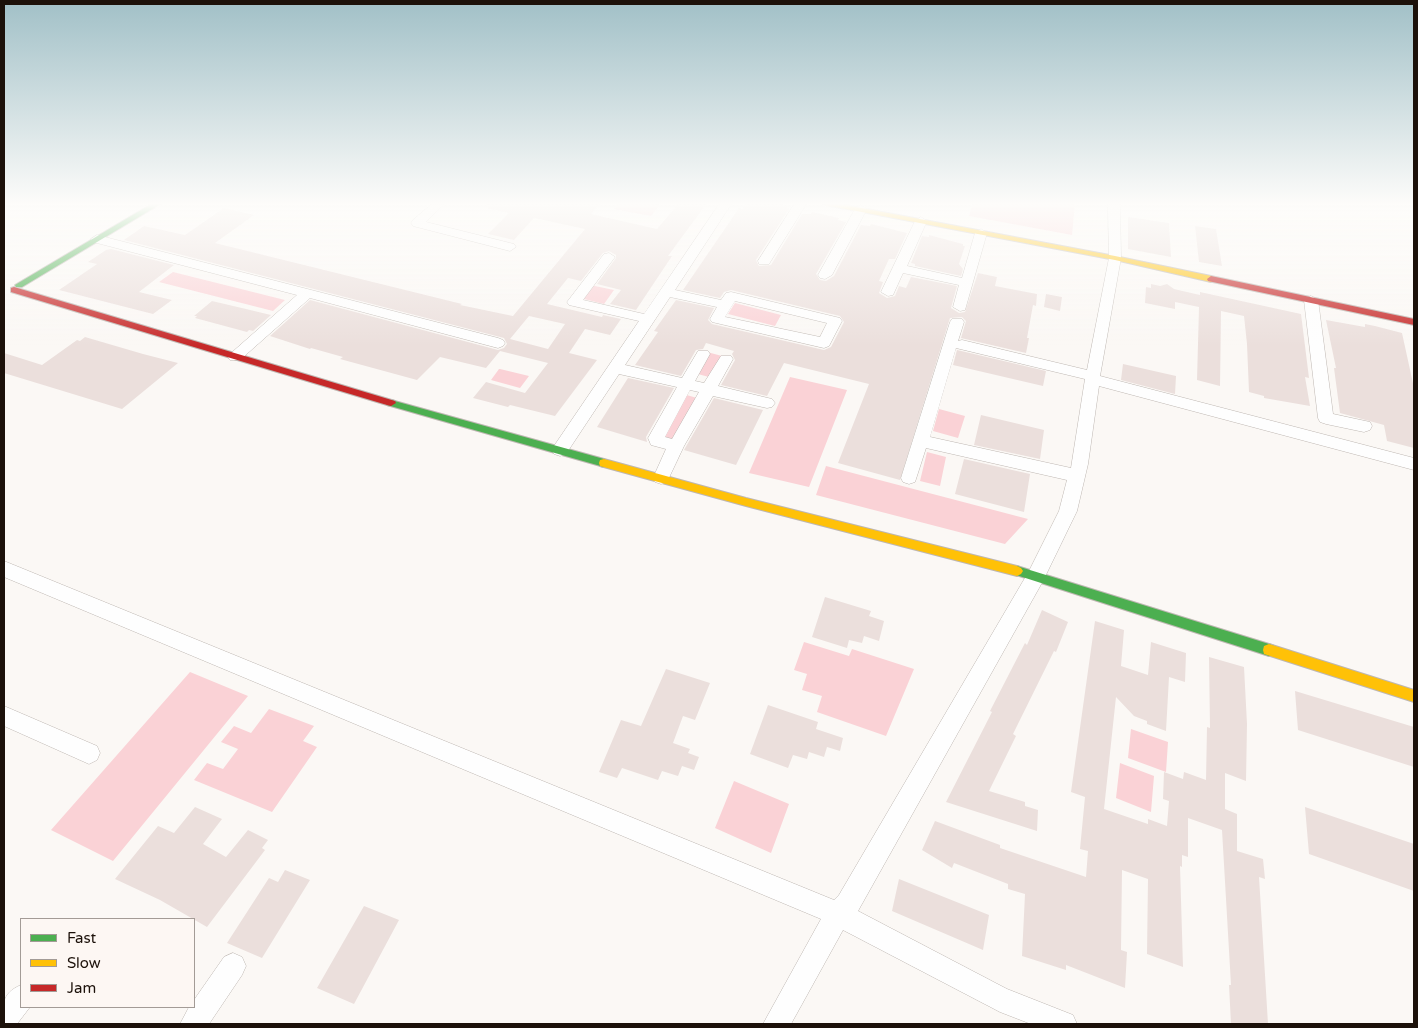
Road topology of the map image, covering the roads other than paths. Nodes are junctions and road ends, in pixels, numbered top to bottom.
1 (64, 251) edge
2 (75, 251) edge
3 (143, 251) edge
4 (694, 251) edge
5 (770, 251) edge
6 (839, 251) edge
7 (907, 251) edge
8 (976, 251) edge
9 (1077, 251) edge
10 (1115, 251) edge
11 (609, 257) dead end
12 (1115, 258) junction
13 (764, 261) dead end
14 (899, 268) junction
15 (825, 275) dead end
16 (967, 283) junction
17 (10, 287) edge
18 (667, 292) junction
19 (888, 292) dead end
20 (307, 294) junction
21 (1311, 300) junction
22 (725, 305) junction
23 (648, 319) junction
24 (1414, 324) edge
25 (498, 343) dead end
26 (962, 345) dead end
27 (704, 354) dead end
28 (235, 358) junction
29 (726, 359) dead end
30 (616, 368) junction
31 (1093, 378) junction
32 (687, 384) junction
33 (708, 390) junction
34 (767, 403) dead end
35 (1364, 426) dead end
36 (920, 441) junction
37 (676, 446) junction
38 (560, 450) junction
39 (1414, 464) edge
40 (1077, 476) junction
41 (661, 478) junction
42 (909, 478) dead end
43 (4, 569) edge
44 (1036, 576) junction
45 (1414, 696) edge
46 (7, 721) edge
47 (89, 753) dead end
48 (838, 914) junction
49 (233, 966) dead end
50 (20, 999) edge
51 (4, 1019) edge
52 (193, 1024) edge
53 (776, 1024) edge
54 (1064, 1024) edge

1 - 17 street
2 - 17 street
3 - 20 street
4 - 18 street
5 - 13 street
6 - 15 street
7 - 14 street
8 - 16 street
9 - 12 street
10 - 12 street
11 - 23 street
12 - 21 street
12 - 31 street
14 - 16 street
14 - 19 street
16 - 36 street
17 - 28 street
18 - 22 street
18 - 23 street
20 - 25 street
20 - 28 street
21 - 24 street
21 - 35 street
22 - 22 street
23 - 30 street
26 - 31 street
27 - 32 street
28 - 38 street
29 - 33 street
30 - 32 street
30 - 38 street
31 - 39 street
31 - 40 street
32 - 33 street
32 - 37 street
33 - 34 street
33 - 37 street
36 - 40 street
36 - 42 street
37 - 41 street
38 - 41 street
40 - 44 street
41 - 44 street
43 - 48 street
44 - 45 street
44 - 48 street
46 - 47 street
48 - 53 street
48 - 54 street
49 - 52 street
50 - 51 street

